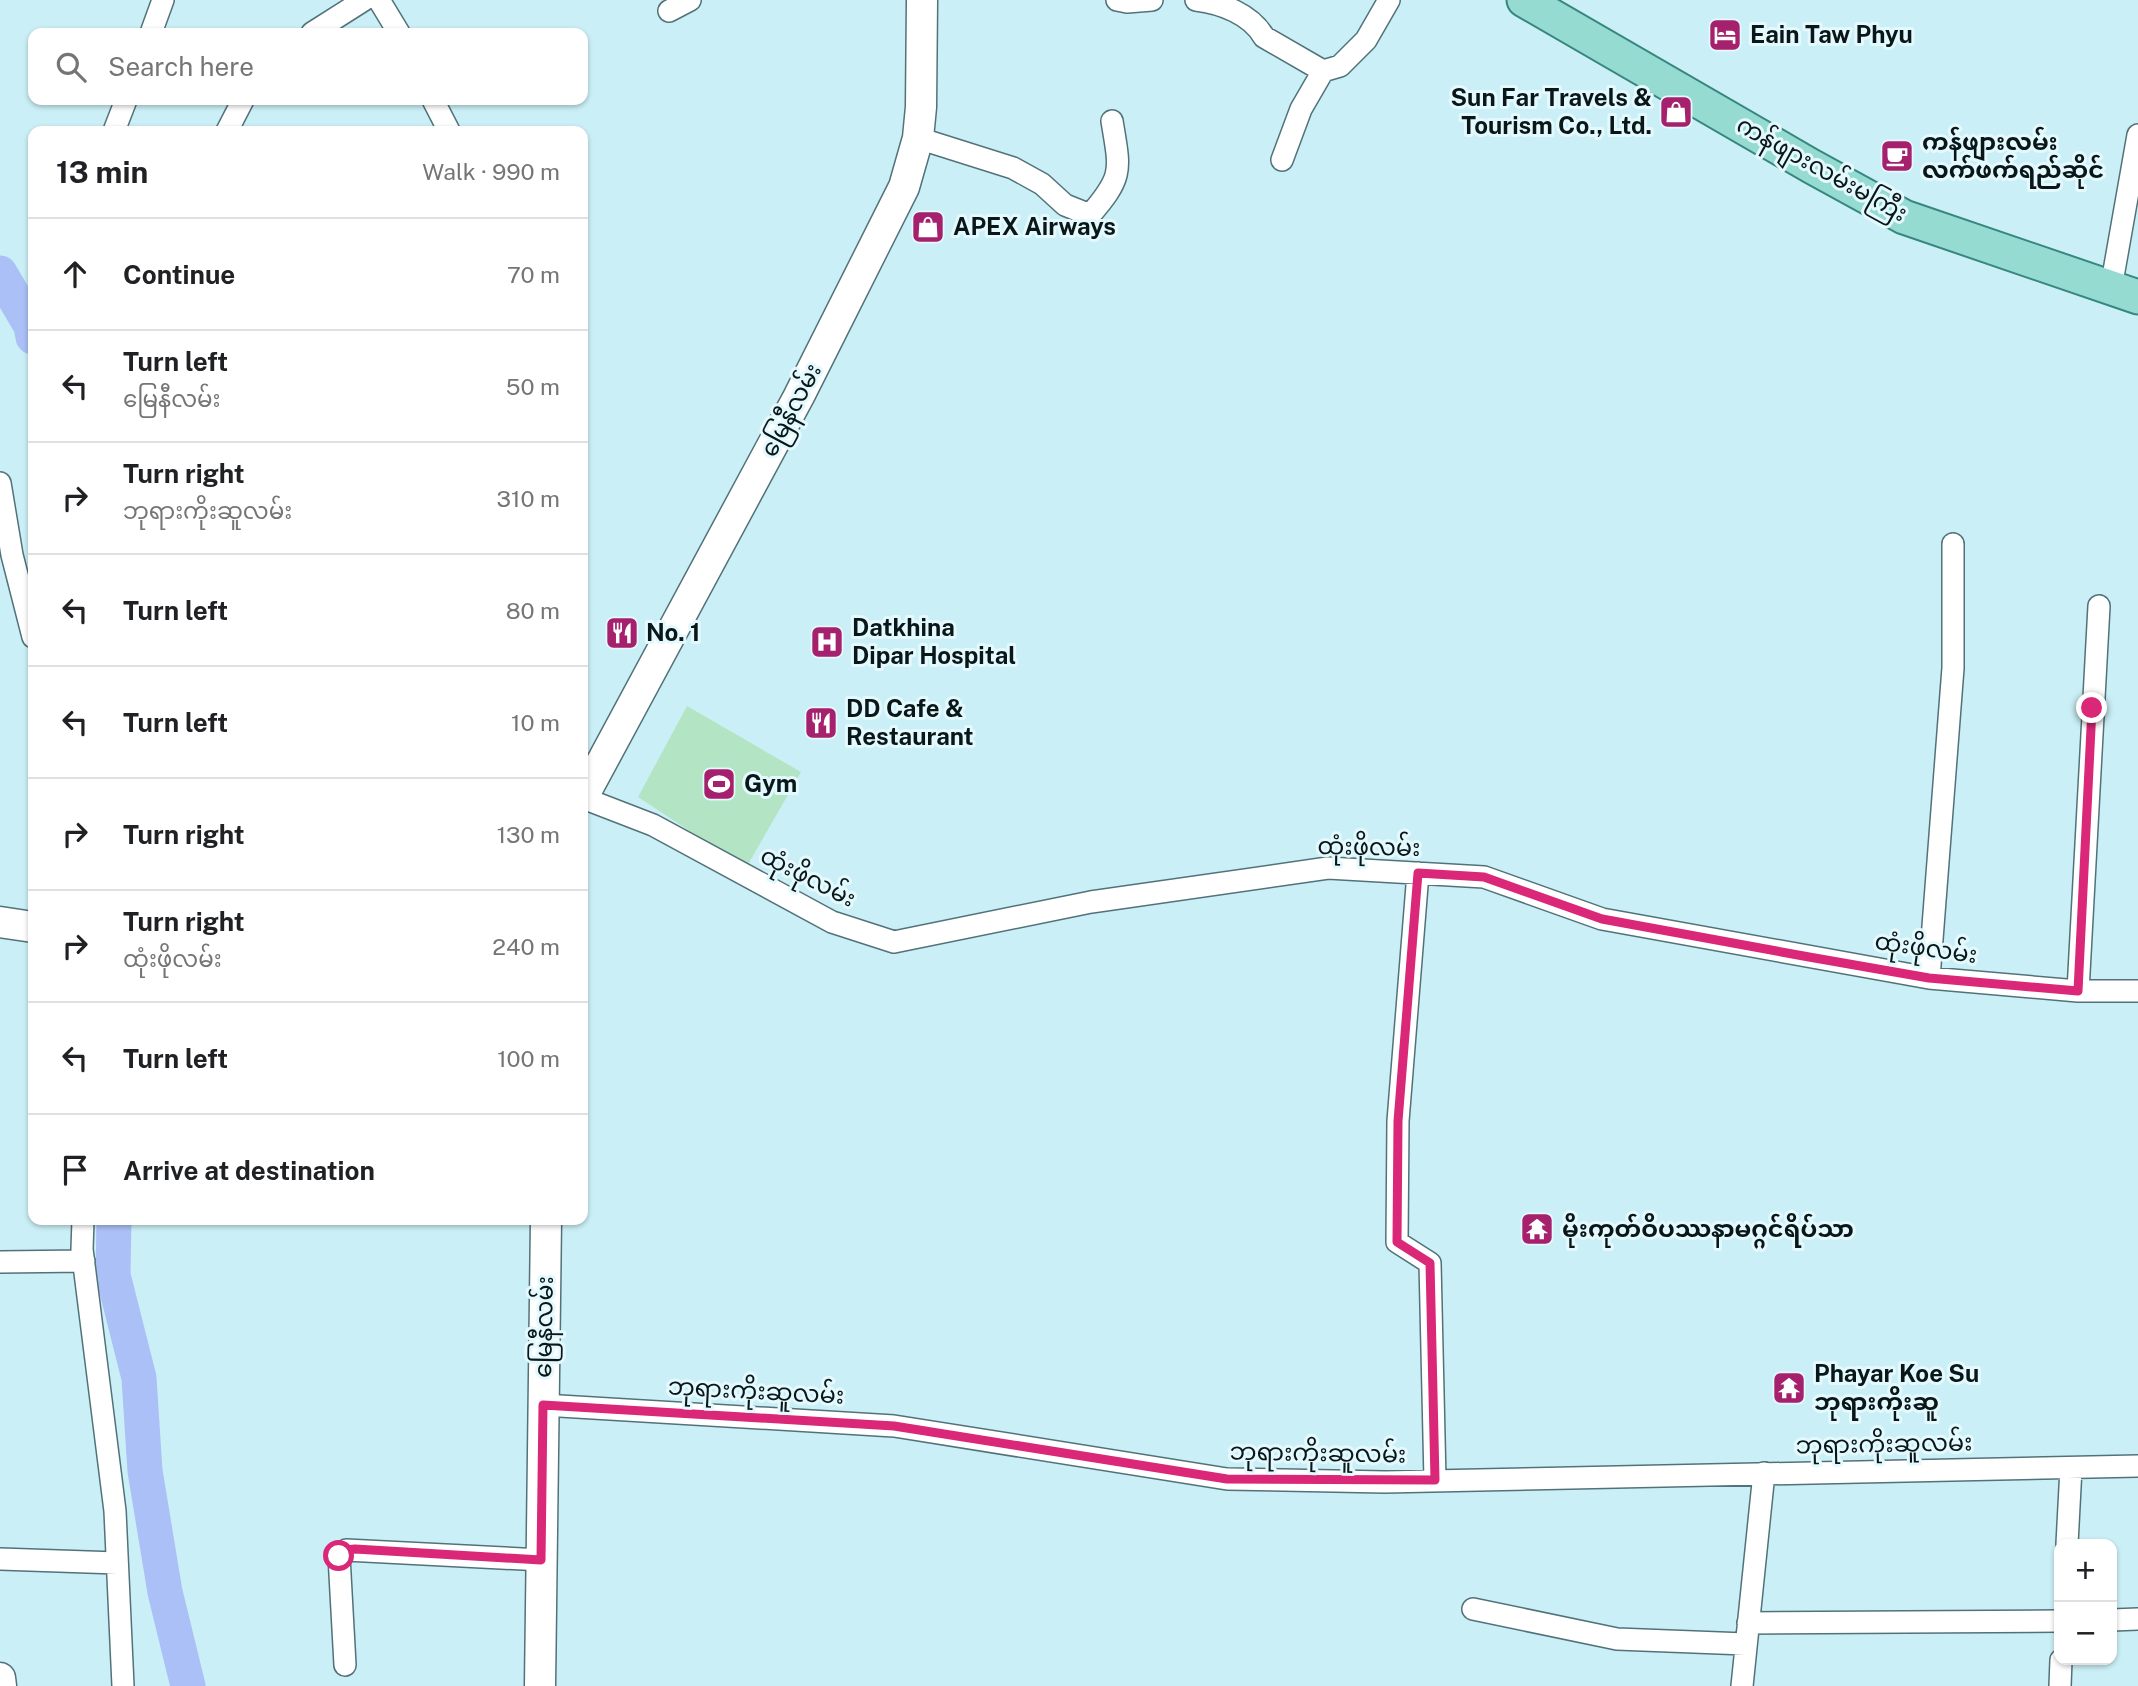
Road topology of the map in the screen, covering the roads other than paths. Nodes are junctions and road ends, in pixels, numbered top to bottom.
1 (163, 0) edge
2 (364, 0) edge
3 (379, 0) edge
4 (690, 0) edge
5 (922, 0) edge
6 (1117, 0) edge
7 (1152, 0) edge
8 (1196, 0) edge
9 (1389, 0) edge
10 (1524, 0) edge
11 (670, 11) dead end
12 (153, 28) edge
13 (320, 28) edge
14 (396, 28) edge
15 (1323, 71) junction
16 (124, 105) edge
17 (240, 105) edge
18 (436, 105) edge
19 (1112, 121) dead end
20 (116, 126) edge
21 (230, 126) edge
22 (446, 126) edge
23 (2138, 135) edge
24 (918, 138) junction
25 (1282, 160) dead end
26 (2125, 293) edge
27 (0, 483) edge
28 (1953, 544) dead end
29 (2099, 606) dead end
30 (28, 617) edge
31 (588, 788) edge
32 (588, 799) edge
33 (1418, 873) junction
34 (0, 922) edge
35 (28, 926) edge
36 (1929, 978) junction
37 (2078, 991) junction
38 (2138, 991) edge
39 (83, 1225) edge
40 (546, 1225) edge
41 (84, 1261) junction
42 (0, 1262) edge
43 (543, 1405) junction
44 (2138, 1466) edge
45 (2071, 1468) junction
46 (1764, 1473) junction
47 (1435, 1480) junction
48 (2067, 1539) edge
49 (0, 1559) edge
50 (541, 1560) junction
51 (117, 1563) junction
52 (1473, 1609) dead end
53 (2138, 1619) edge
54 (2117, 1620) edge
55 (2054, 1621) edge
56 (1747, 1633) junction
57 (345, 1665) dead end
58 (2061, 1665) edge
59 (0, 1678) edge
60 (1, 1686) edge
61 (123, 1686) edge
62 (540, 1686) edge
63 (1742, 1686) edge
64 (2060, 1686) edge

1 - 12 street
2 - 13 street
3 - 14 street
4 - 11 street
5 - 24 main road, မြေနီလမ်း
6 - 7 street
8 - 15 street
9 - 15 street
10 - 26 main road, ကန်ဖျားလမ်းမကြီး
15 - 25 street
16 - 20 street
17 - 21 street
18 - 22 street
19 - 24 street
23 - 26 street
24 - 31 main road, မြေနီလမ်း
27 - 30 street
28 - 36 street
29 - 37 street
32 - 33 street, ထုံးဖိုလမ်း
33 - 36 street, ထုံးဖိုလမ်း
33 - 47 street
34 - 35 main road
36 - 37 street, ထုံးဖိုလမ်း
37 - 38 street, ထုံးဖိုလမ်း
39 - 41 street
40 - 43 main road, မြေနီလမ်း
41 - 42 street
41 - 51 street
43 - 47 street, ဘုရားကိုးဆူလမ်း
43 - 50 main road, မြေနီလမ်း
44 - 45 street, ဘုရားကိုးဆူလမ်း
45 - 46 street, ဘုရားကိုးဆူလမ်း
45 - 48 street
46 - 47 street, ဘုရားကိုးဆူလမ်း
46 - 56 street
49 - 51 street
50 - 57 street
50 - 62 main road, မြေနီလမ်း
51 - 61 street
52 - 56 street
53 - 54 street
55 - 56 street
56 - 63 street
58 - 64 street
59 - 60 main road

